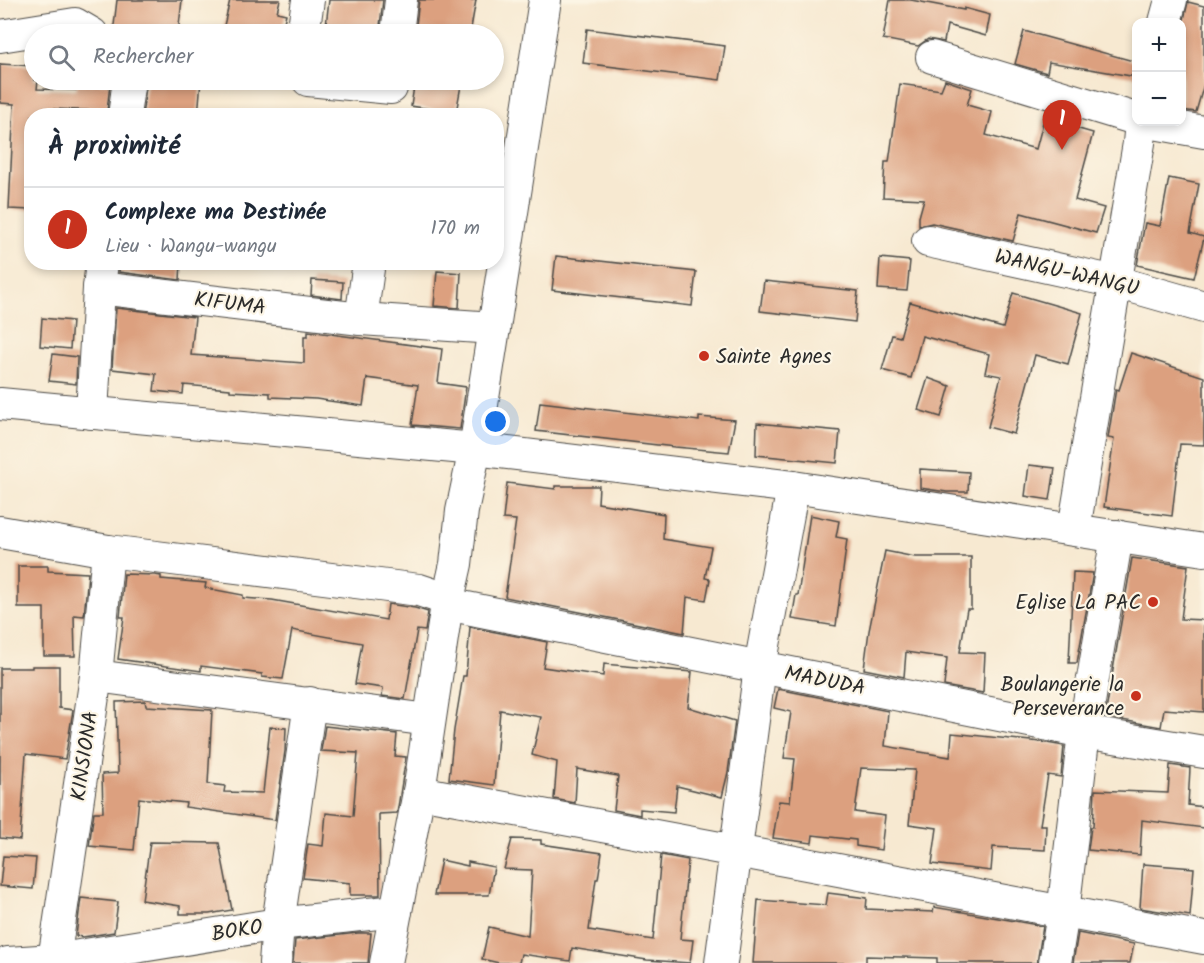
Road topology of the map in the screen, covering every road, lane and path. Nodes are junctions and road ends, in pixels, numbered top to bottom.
1 (308, 0) edge
2 (401, 0) edge
3 (545, 0) edge
4 (1171, 0) edge
5 (1166, 18) edge
6 (81, 19) edge
7 (57, 24) edge
8 (304, 24) edge
9 (398, 24) edge
10 (24, 31) edge
11 (0, 36) edge
12 (932, 57) dead end
13 (128, 90) edge
14 (367, 90) edge
15 (390, 94) edge
16 (125, 108) edge
17 (1132, 117) edge
18 (1140, 126) edge
19 (1170, 126) edge
20 (1204, 132) edge
21 (928, 241) dead end
22 (504, 264) edge
23 (368, 270) edge
24 (503, 270) edge
25 (100, 275) edge
26 (1116, 282) junction
27 (1204, 307) edge
28 (362, 319) junction
29 (494, 328) junction
30 (0, 404) edge
31 (92, 412) junction
32 (475, 449) junction
33 (793, 487) junction
34 (1074, 529) junction
35 (0, 532) edge
36 (1118, 536) junction
37 (1204, 550) edge
38 (108, 551) junction
39 (447, 604) junction
40 (760, 667) junction
41 (96, 676) junction
42 (310, 703) junction
43 (429, 720) junction
44 (1084, 732) junction
45 (1204, 752) edge
46 (419, 792) junction
47 (736, 851) junction
48 (396, 911) junction
49 (1063, 913) junction
50 (278, 924) junction
51 (1204, 938) edge
52 (54, 960) junction
53 (8, 963) edge
54 (275, 963) edge
55 (386, 963) edge
56 (721, 963) edge
57 (1055, 963) edge

1 - 8 street
2 - 9 street
3 - 22 street
4 - 5 street
6 - 7 street
10 - 11 street
12 - 17 street
13 - 16 street
14 - 15 street
18 - 26 street
19 - 20 street
21 - 26 street, WANGU-WANGU
23 - 28 street
24 - 29 street
25 - 28 street, KIFUMA
25 - 31 street, KIFUMA
26 - 27 street, WANGU-WANGU
26 - 34 street
28 - 29 street, KIFUMA
29 - 32 street
30 - 31 street
31 - 32 street
32 - 33 street
32 - 39 street
33 - 34 street
33 - 40 street
34 - 36 street
35 - 38 street, MADUDA
36 - 37 street
36 - 44 street
38 - 39 street, MADUDA
38 - 41 street, KINSIONA
39 - 40 street, MADUDA
39 - 43 street
40 - 44 street, MADUDA
40 - 47 street
41 - 42 street
41 - 52 street, KINSIONA
42 - 43 street
42 - 50 street
43 - 46 street
44 - 45 street, MADUDA
44 - 49 street
46 - 47 street
46 - 48 street
47 - 49 street
47 - 56 street
48 - 50 street, BOKO
48 - 55 street
49 - 51 street
49 - 57 street
50 - 52 street, BOKO
50 - 54 street
52 - 53 street, BOKO

